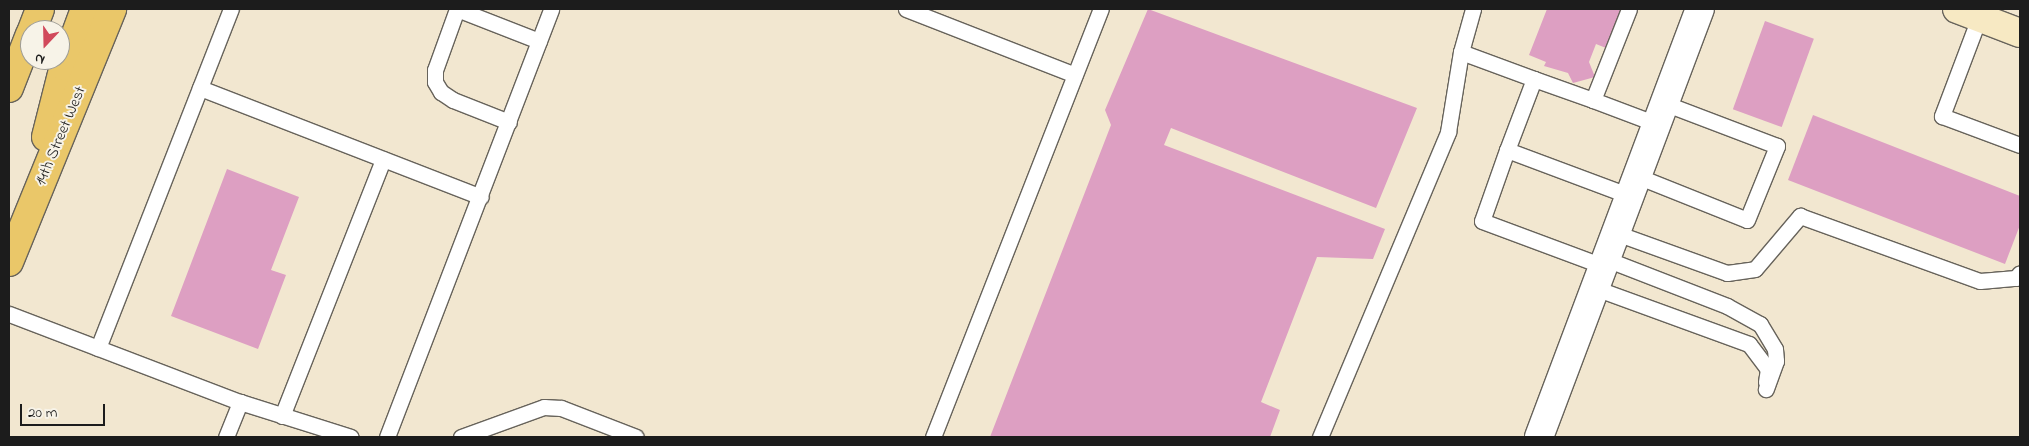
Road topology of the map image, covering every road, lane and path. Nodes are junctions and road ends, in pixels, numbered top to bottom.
1 (85, 9) edge
2 (112, 9) edge
3 (231, 9) edge
4 (457, 9) edge
5 (551, 9) edge
6 (906, 9) edge
7 (1102, 9) edge
8 (1473, 9) edge
9 (1629, 9) edge
10 (1700, 9) edge
11 (1968, 13) edge
12 (2020, 33) edge
13 (539, 41) junction
14 (1461, 52) junction
15 (20, 60) edge
16 (1075, 75) junction
17 (1534, 79) junction
18 (9, 88) edge
19 (200, 88) junction
20 (1593, 100) junction
21 (1661, 113) junction
22 (509, 122) junction
23 (2020, 145) edge
24 (1507, 150) junction
25 (383, 159) junction
26 (1633, 186) junction
27 (481, 197) junction
28 (24, 226) junction
29 (1616, 233) junction
30 (9, 262) edge
31 (1601, 271) junction
32 (2020, 274) edge
33 (9, 314) edge
34 (98, 348) junction
35 (240, 402) junction
36 (282, 416) junction
37 (226, 437) edge
38 (351, 437) edge
39 (387, 437) edge
40 (460, 437) edge
41 (636, 437) edge
42 (933, 437) edge
43 (1320, 437) edge
44 (1539, 437) edge

1 - 28 main road
2 - 28 main road, 14th Street West
3 - 19 lane
4 - 13 lane
4 - 22 lane
5 - 13 lane
6 - 16 lane
7 - 16 lane
8 - 14 lane
9 - 20 lane
10 - 21 street
11 - 12 main road
11 - 23 lane
13 - 22 lane
14 - 17 lane
14 - 43 lane
15 - 18 main road
16 - 42 lane
17 - 20 lane
17 - 24 lane
19 - 25 lane
19 - 34 lane
20 - 21 lane
21 - 26 street
21 - 26 lane
22 - 27 lane
24 - 26 lane
24 - 31 lane
25 - 27 lane
25 - 36 lane
26 - 29 street
27 - 39 lane
28 - 30 main road, 14th Street West
29 - 31 street
29 - 32 lane
31 - 31 lane
31 - 44 street
33 - 34 lane
34 - 35 lane
35 - 36 lane
35 - 37 lane
36 - 38 lane
40 - 41 lane

